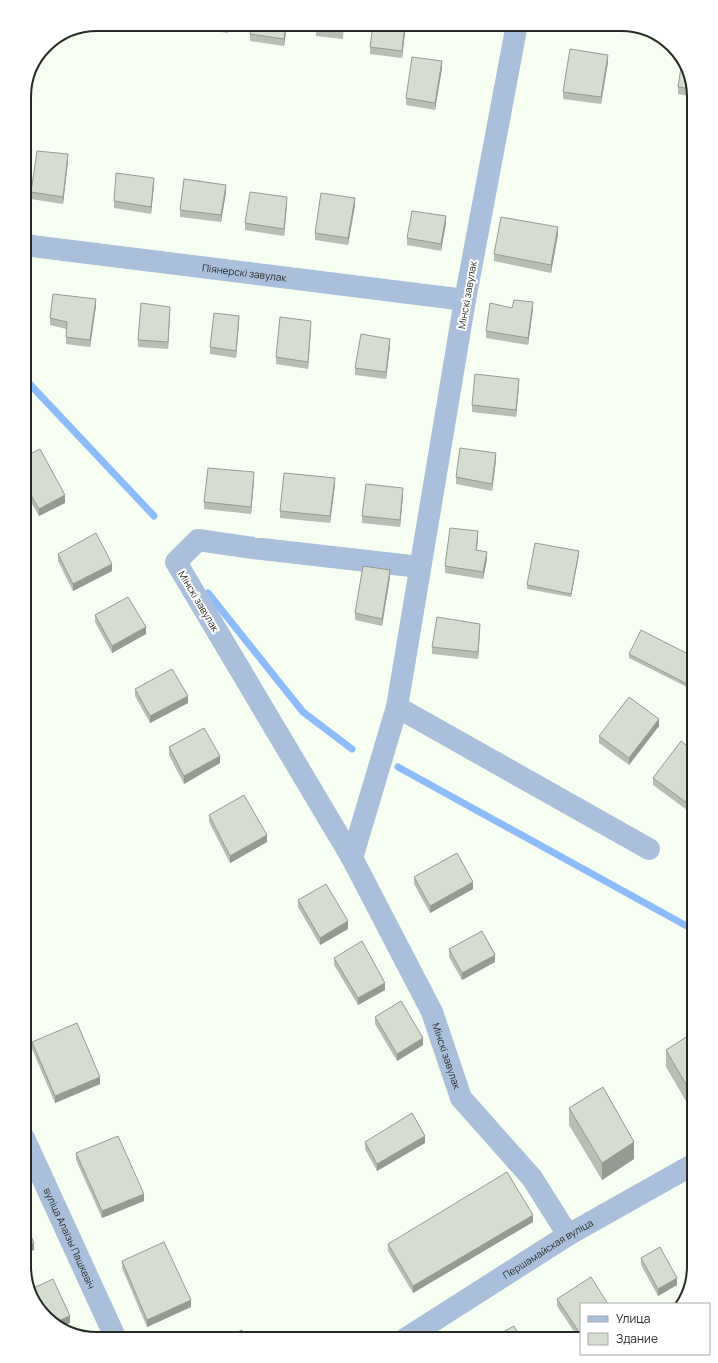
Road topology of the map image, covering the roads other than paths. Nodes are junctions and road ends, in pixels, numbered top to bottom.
1 (516, 31) edge
2 (31, 246) edge
3 (466, 300) junction
4 (420, 566) junction
5 (397, 707) junction
6 (649, 849) dead end
7 (352, 858) junction
8 (31, 1153) edge
9 (687, 1168) edge
10 (568, 1235) junction
11 (113, 1332) edge
12 (416, 1332) edge

1 - 3 street, Мінскі завулак
2 - 3 street, Піянерскі завулак
3 - 4 street, Мінскі завулак
4 - 5 street, Мінскі завулак
4 - 7 street, Мінскі завулак
5 - 6 street
5 - 7 street, Мінскі завулак
7 - 10 street, Мінскі завулак
8 - 11 street, вуліца Алаізы Пашкевіч
9 - 10 street, Першамайская вуліца
10 - 12 street, Першамайская вуліца

